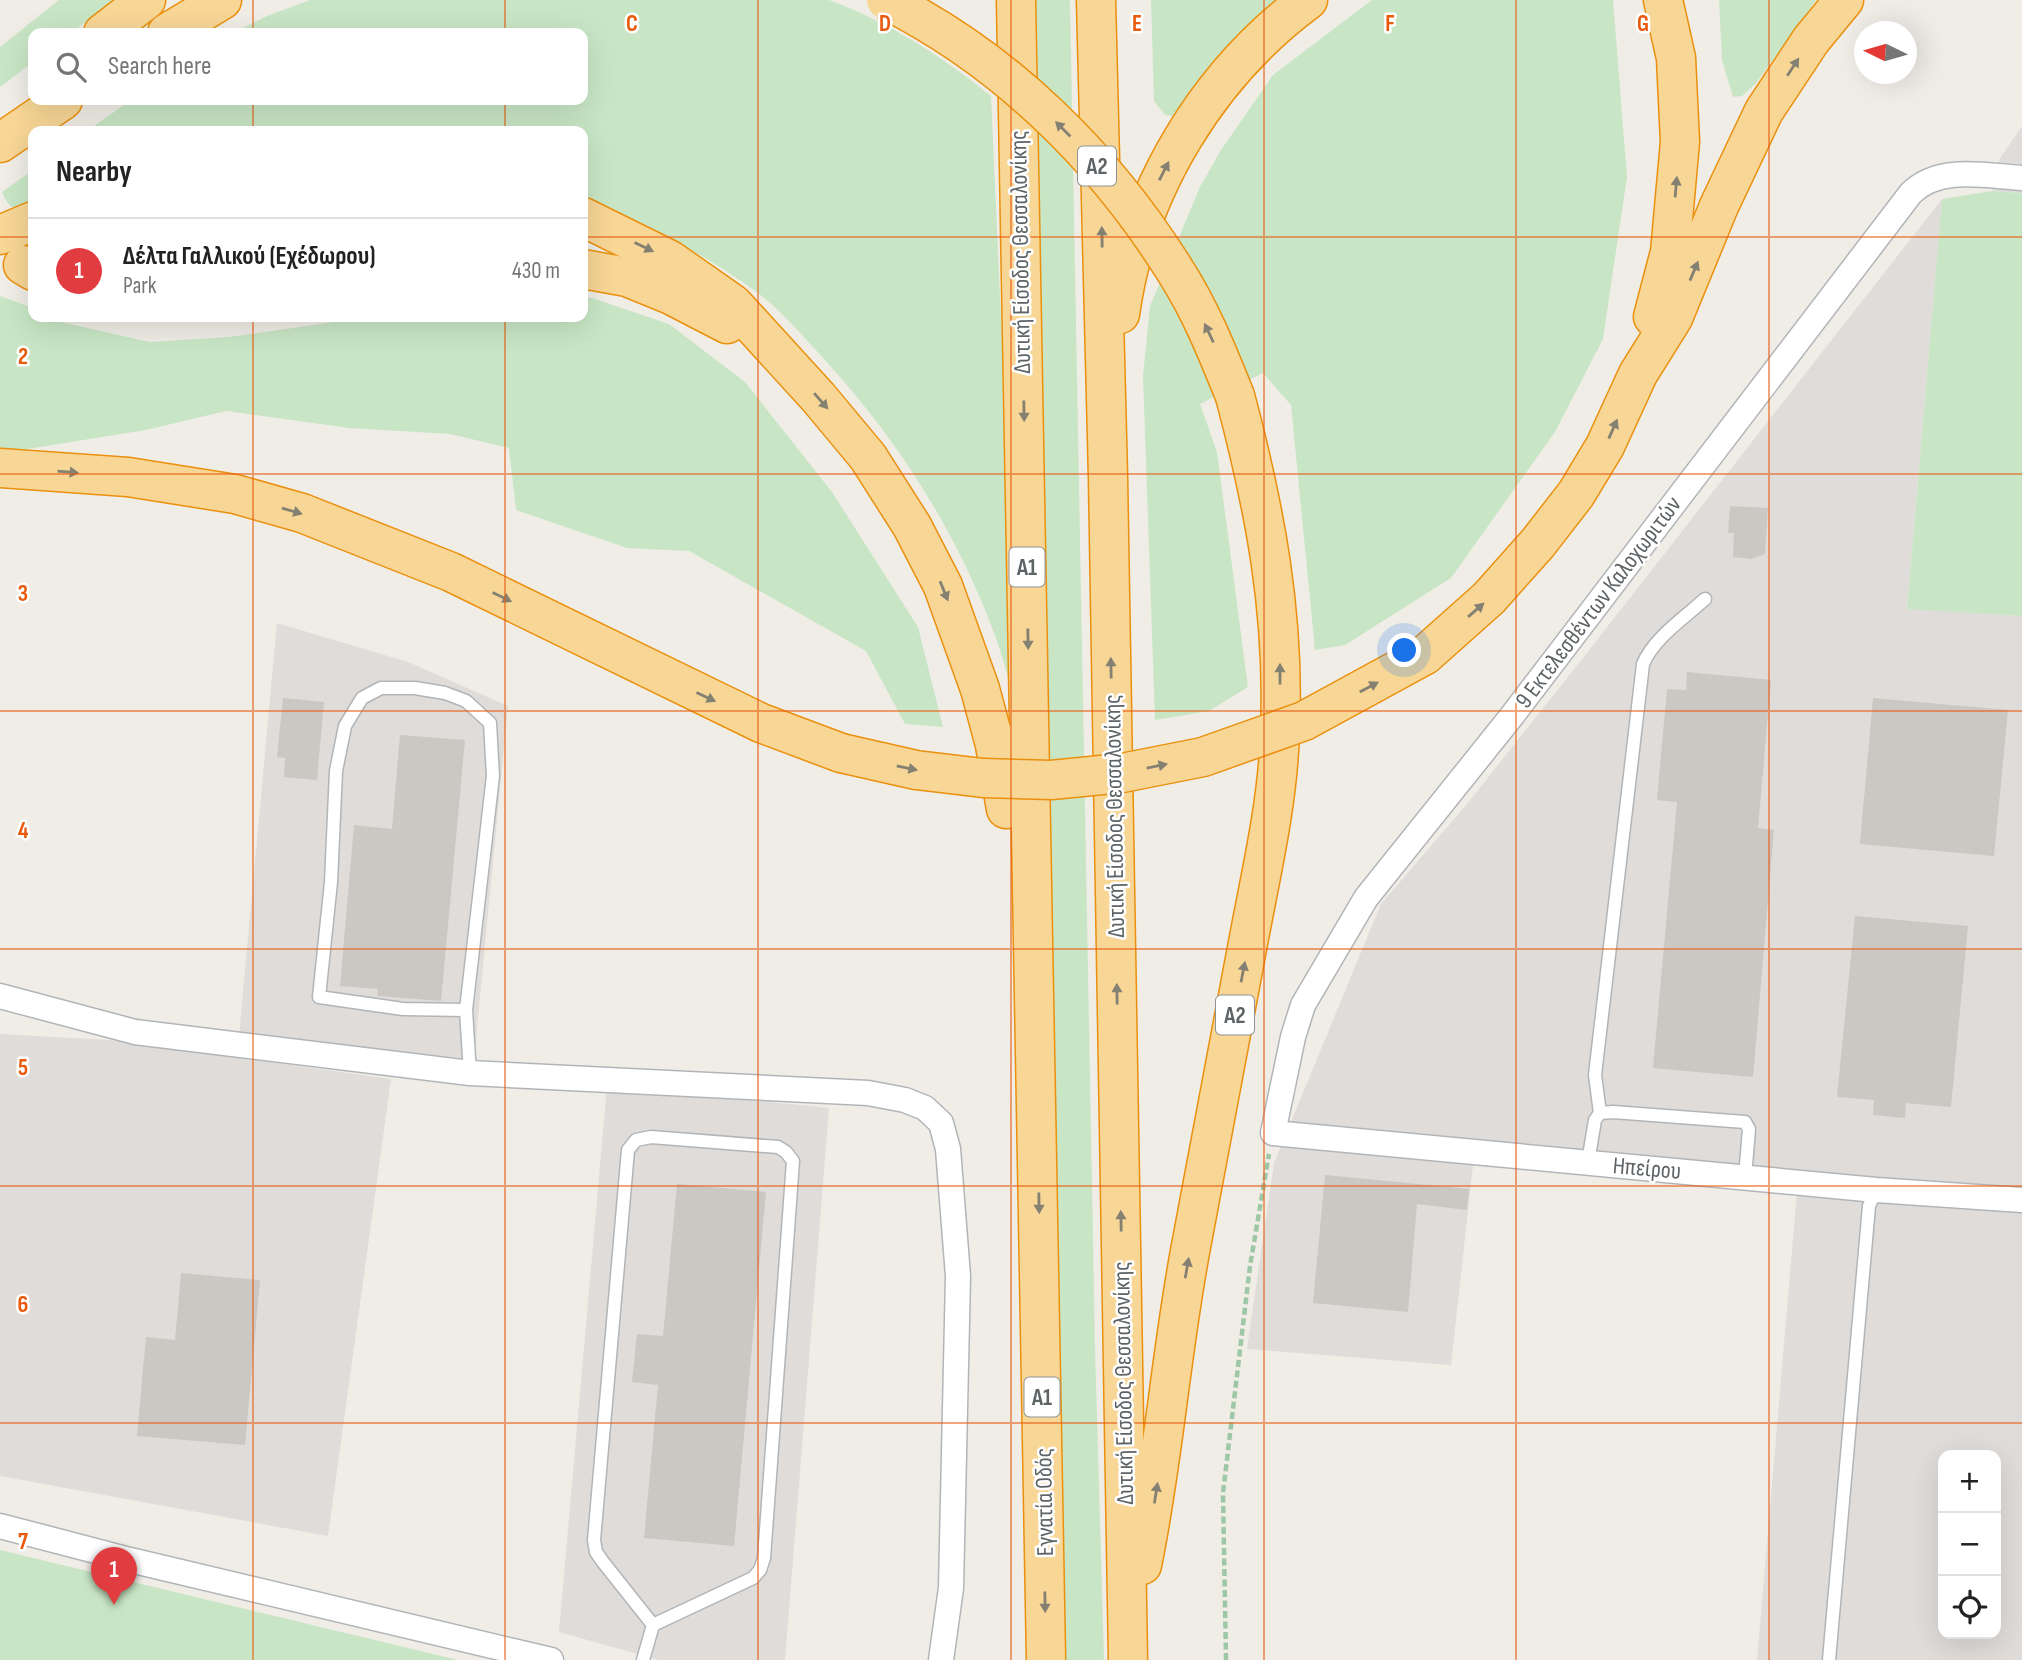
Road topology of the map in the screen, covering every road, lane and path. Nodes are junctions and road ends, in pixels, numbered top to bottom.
1 (146, 0) edge
2 (222, 0) edge
3 (886, 0) edge
4 (1016, 0) edge
5 (1096, 0) edge
6 (1308, 0) edge
7 (1663, 0) edge
8 (1844, 0) edge
9 (110, 28) edge
10 (175, 28) edge
11 (28, 96) edge
12 (56, 105) edge
13 (0, 119) edge
14 (0, 143) edge
15 (2022, 178) edge
16 (588, 219) edge
17 (28, 222) edge
18 (0, 235) edge
19 (588, 270) edge
20 (775, 351) junction
21 (1639, 374) junction
22 (0, 468) edge
23 (1108, 477) junction
24 (1705, 599) dead end
25 (0, 996) edge
26 (466, 1010) junction
27 (470, 1073) junction
28 (1600, 1113) junction
29 (1273, 1133) junction
30 (1037, 1135) junction
31 (1588, 1163) junction
32 (1745, 1177) junction
33 (1876, 1190) junction
34 (2022, 1200) edge
35 (0, 1526) edge
36 (653, 1625) junction
37 (1128, 1646) edge
38 (551, 1660) edge
39 (643, 1660) edge
40 (941, 1660) edge
41 (1046, 1660) edge
42 (1226, 1660) edge
43 (1829, 1660) edge

1 - 9 highway
2 - 10 highway
37 -> 3 highway, Α2, bridge
4 -> 30 highway, Δυτική Είσοδος Θεσσαλονίκης / Α1
23 -> 5 highway, Δυτική Είσοδος Θεσσαλονίκης
23 -> 6 highway
21 -> 7 highway
21 -> 8 highway
11 - 13 highway
12 - 14 highway
15 - 29 street, 9 Εκτελεσθέντων Καλοχωριτών
16 -> 20 highway
17 - 18 highway
19 - 20 highway
20 -> 30 highway
22 -> 21 highway, bridge
37 -> 23 highway, Δυτική Είσοδος Θεσσαλονίκης
24 - 28 lane
25 - 27 street
26 - 26 lane
26 - 27 lane
27 - 40 street
28 - 31 lane
28 - 32 lane
29 - 31 street, Ηπείρου
29 - 42 path
30 -> 41 highway, Εγνατία Οδός / Α1
31 - 32 street, Ηπείρου
32 - 33 street, Ηπείρου
33 - 34 street, Ηπείρου
33 - 43 lane
35 - 38 street
36 - 36 lane
36 - 39 lane

